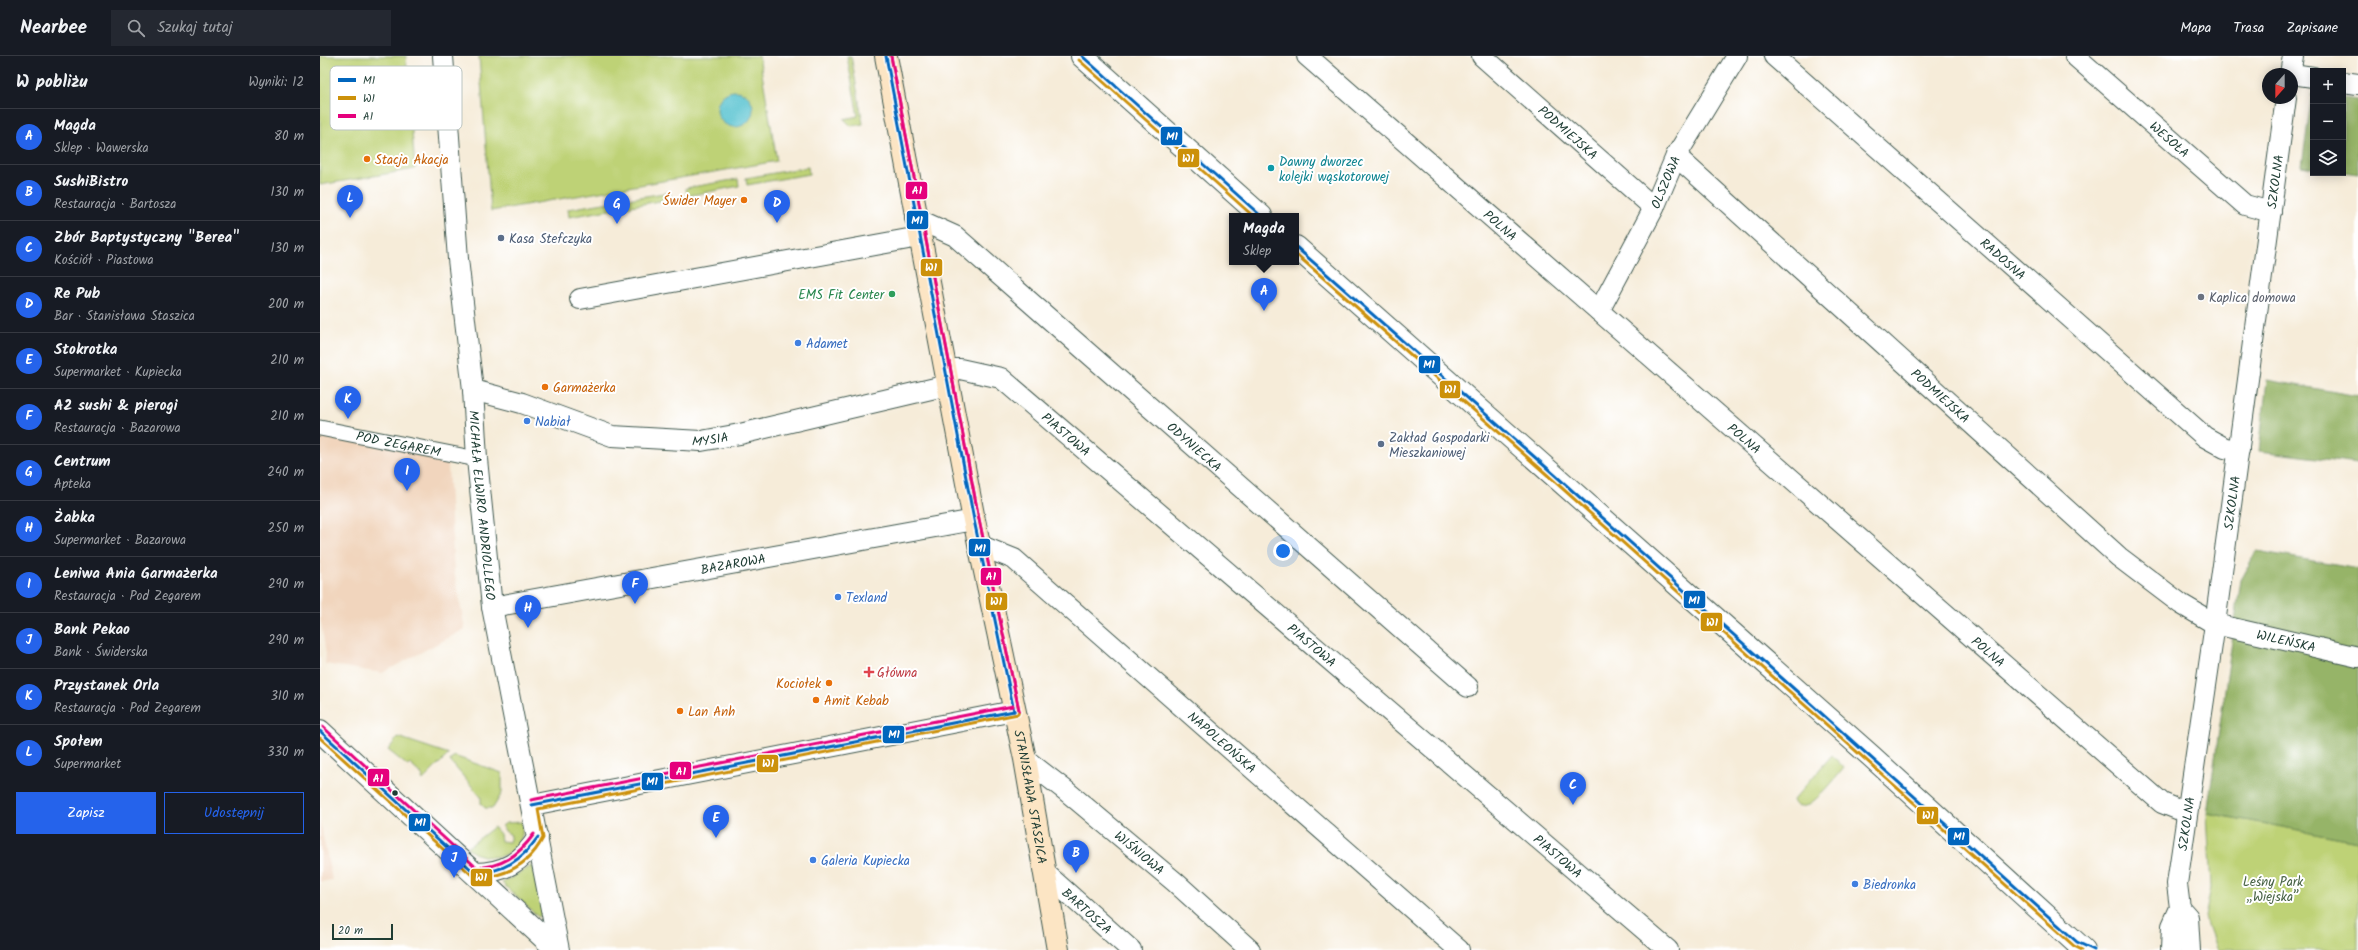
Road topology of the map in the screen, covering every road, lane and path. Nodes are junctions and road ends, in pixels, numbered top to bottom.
1 (443, 56) edge
2 (886, 56) edge
3 (1082, 56) edge
4 (1307, 56) edge
5 (1482, 56) edge
6 (1737, 56) edge
7 (1774, 56) edge
8 (2075, 56) edge
9 (2293, 56) edge
10 (444, 66) edge
11 (2292, 68) edge
12 (2298, 75) edge
13 (2310, 77) edge
14 (2346, 82) edge
15 (2358, 84) edge
16 (2285, 104) edge
17 (448, 130) edge
18 (1676, 156) junction
19 (1654, 208) junction
20 (2271, 212) junction
21 (1258, 213) edge
22 (917, 228) junction
23 (1299, 250) edge
24 (580, 299) dead end
25 (1599, 311) junction
26 (946, 377) junction
27 (473, 390) junction
28 (320, 428) edge
29 (2239, 450) junction
30 (477, 459) junction
31 (974, 520) junction
32 (979, 545) junction
33 (492, 607) junction
34 (2215, 624) junction
35 (2358, 657) edge
36 (1468, 687) dead end
37 (1014, 711) junction
38 (320, 731) edge
39 (1025, 759) junction
40 (532, 805) junction
41 (2187, 813) junction
42 (538, 837) junction
43 (1044, 872) junction
44 (475, 873) junction
45 (2180, 908) junction
46 (2085, 947) edge
47 (558, 950) edge
48 (1058, 950) edge
49 (1131, 950) edge
50 (1250, 950) edge
51 (1459, 950) edge
52 (1668, 950) edge
53 (2170, 950) edge
54 (2190, 950) edge

1 - 10 street, MICHAŁA ELWIRO ANDRIOLLEGO
2 - 22 main road, STANISŁAWA STASZICA
3 - 21 street
4 - 25 street, POLNA
5 - 19 street, PODMIEJSKA
6 - 18 street, OLSZOWA
7 - 29 street, RADOSNA
8 - 20 street, WESOŁA
9 - 11 street
12 - 13 street
14 - 15 street
16 - 20 street, SZKOLNA
17 - 27 street, MICHAŁA ELWIRO ANDRIOLLEGO
18 - 19 street, OLSZOWA
18 - 34 street, PODMIEJSKA
19 - 25 street, OLSZOWA
20 - 29 street, SZKOLNA
22 - 24 street
22 - 26 main road, STANISŁAWA STASZICA
22 - 36 street, ODYNIECKA
23 - 46 street
25 - 41 street, POLNA
26 - 27 street, MYSIA
26 - 31 main road, STANISŁAWA STASZICA
26 - 52 street, PIASTOWA
27 - 30 street, MICHAŁA ELWIRO ANDRIOLLEGO
28 - 30 street, POD ZEGAREM
29 - 34 street, SZKOLNA
30 - 33 street, MICHAŁA ELWIRO ANDRIOLLEGO
31 - 32 main road, STANISŁAWA STASZICA
31 - 33 street, BAZAROWA
32 - 37 main road, STANISŁAWA STASZICA
32 - 51 street, NAPOLEOŃSKA
33 - 40 street, MICHAŁA ELWIRO ANDRIOLLEGO
34 - 35 street, WILEŃSKA
34 - 41 street, SZKOLNA
37 - 39 main road, STANISŁAWA STASZICA
37 - 40 street
38 - 44 street
39 - 43 main road, STANISŁAWA STASZICA
39 - 50 street, WIŚNIOWA
40 - 42 street, MICHAŁA ELWIRO ANDRIOLLEGO
41 - 45 street, SZKOLNA
42 - 44 street
42 - 47 street, MICHAŁA ELWIRO ANDRIOLLEGO
43 - 48 main road, STANISŁAWA STASZICA
43 - 49 street, BARTOSZA
44 - 47 street
45 - 53 street
45 - 54 street, SZKOLNA

